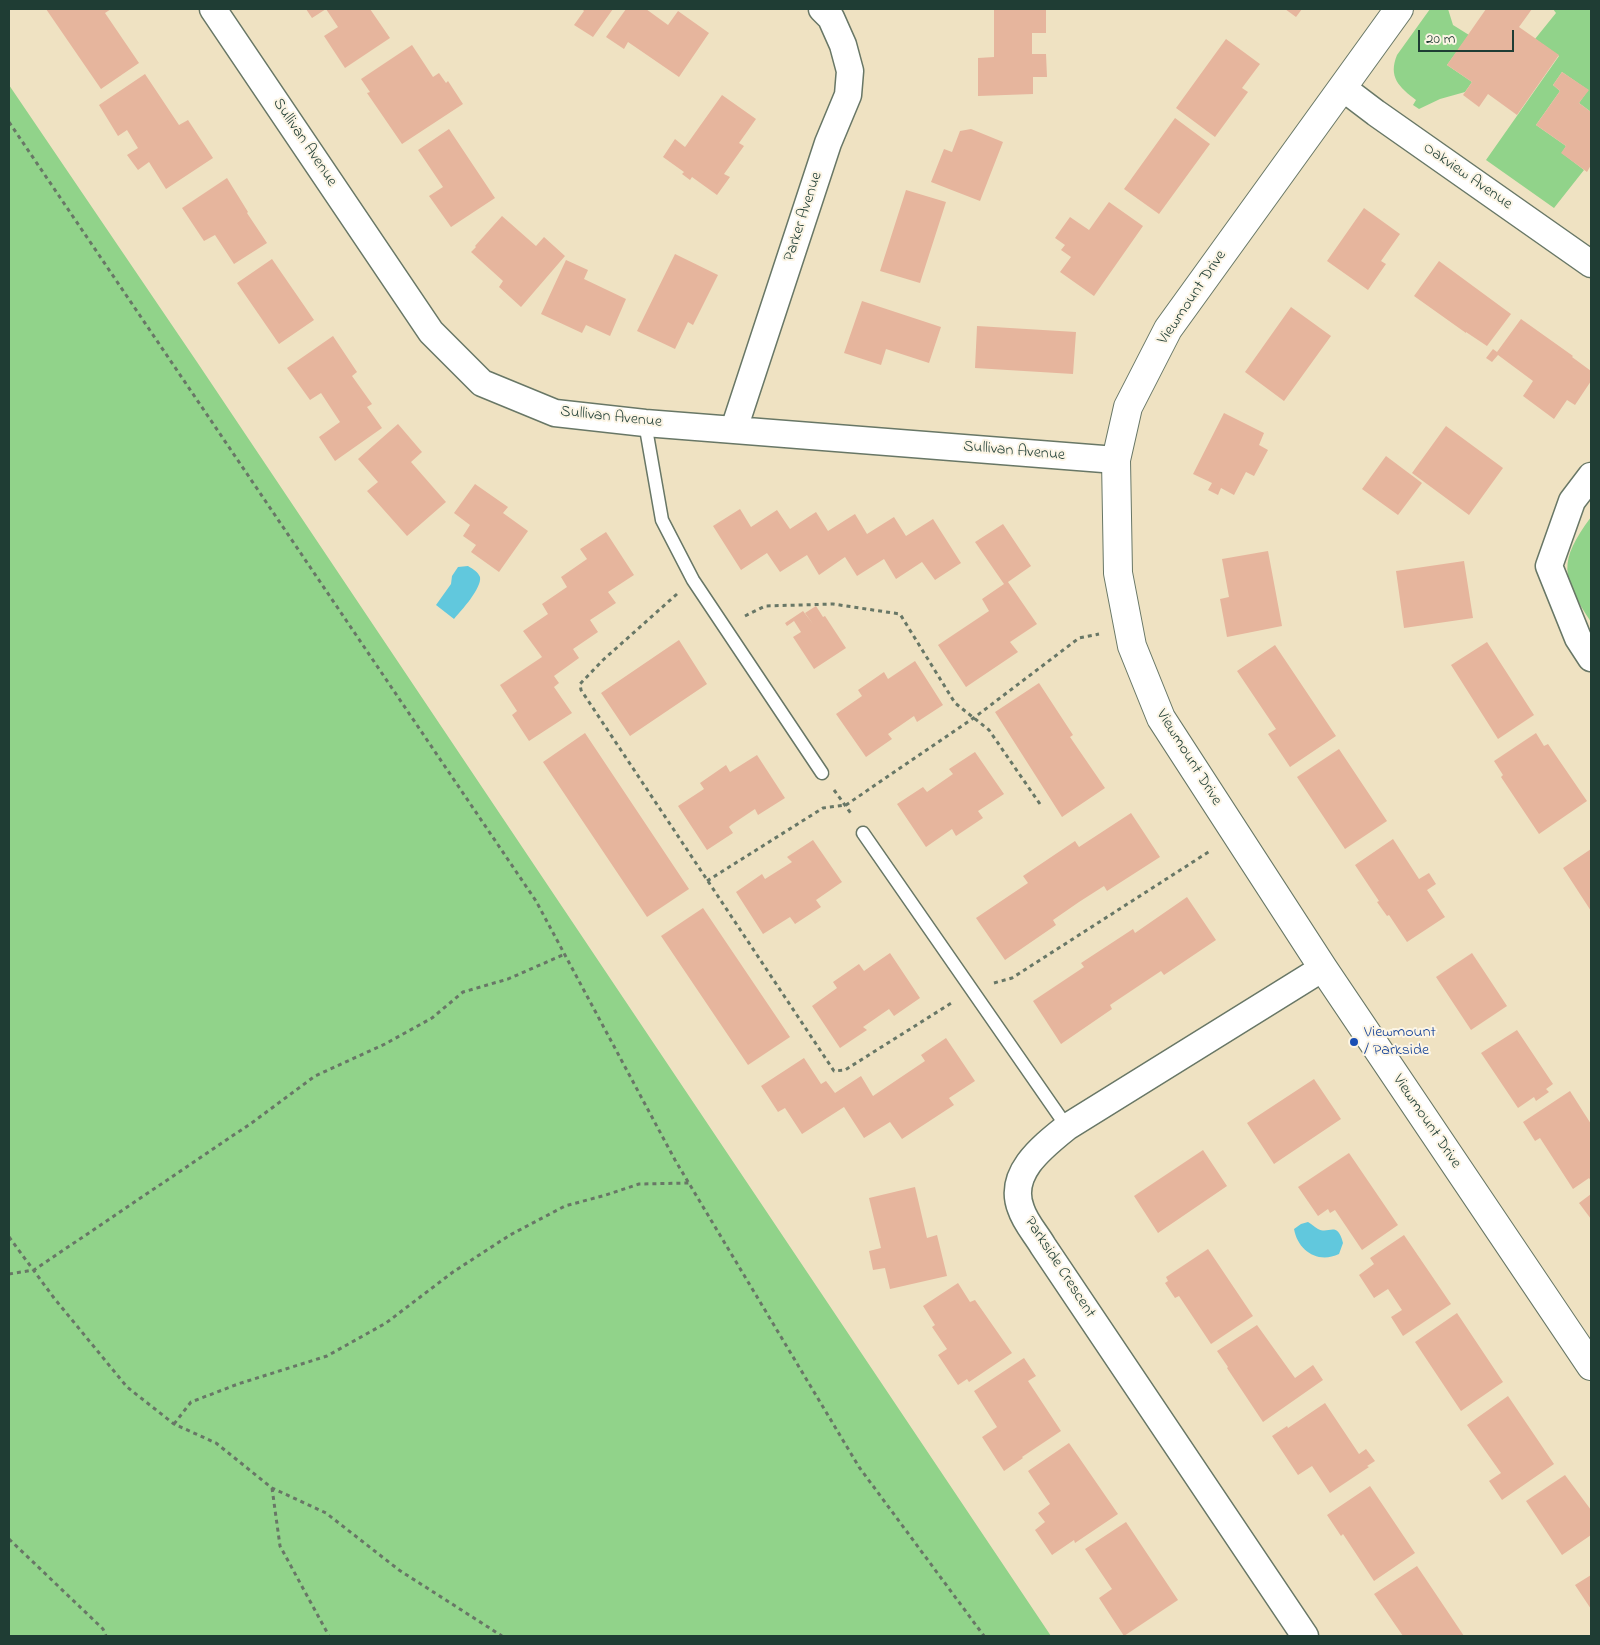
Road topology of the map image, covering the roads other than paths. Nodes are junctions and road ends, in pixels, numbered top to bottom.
1 (213, 9) edge
2 (822, 9) edge
3 (1399, 9) edge
4 (1343, 88) junction
5 (1591, 264) edge
6 (645, 423) junction
7 (734, 429) junction
8 (1116, 460) junction
9 (1591, 476) edge
10 (1591, 658) edge
11 (822, 773) road end
12 (862, 833) road end
13 (1322, 968) junction
14 (1067, 1127) junction
15 (1591, 1366) edge
16 (1305, 1636) edge

1 - 6 street, Sullivan Avenue
2 - 7 street, Parker Avenue
3 - 4 street, Viewmount Drive
4 - 5 street, Oakview Avenue
4 - 8 street, Viewmount Drive
6 - 7 street, Sullivan Avenue
6 - 11 lane
7 - 8 street, Sullivan Avenue
8 - 13 street, Viewmount Drive
9 - 10 street
12 - 14 lane
13 - 14 street, Parkside Crescent
13 - 15 street, Viewmount Drive
14 - 16 street, Parkside Crescent

